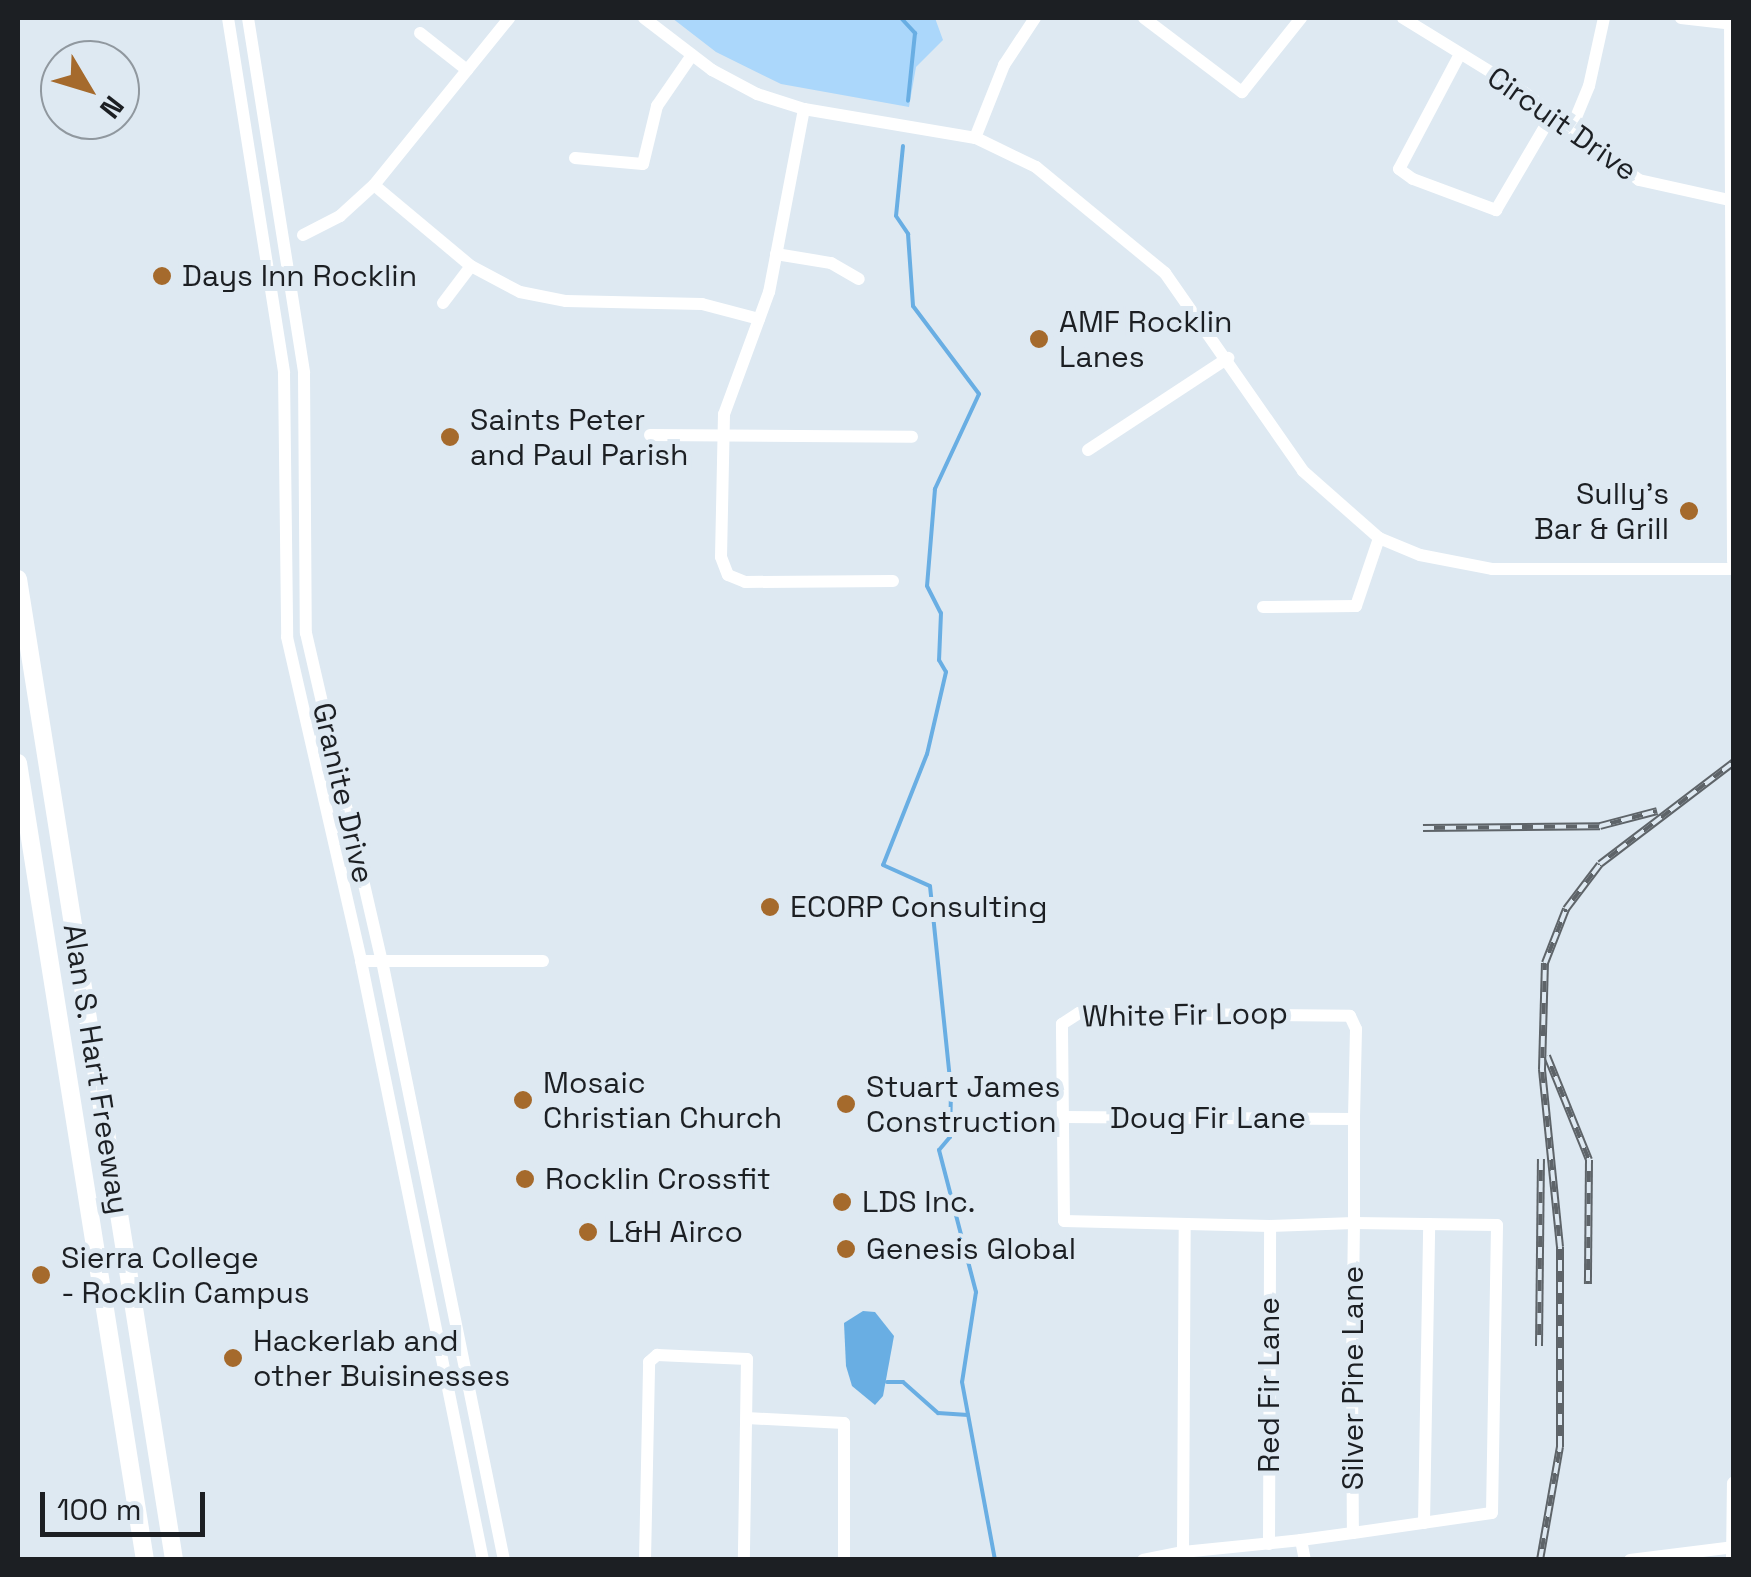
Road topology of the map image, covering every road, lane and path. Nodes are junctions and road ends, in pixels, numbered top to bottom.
1 (228, 18) edge
2 (248, 18) edge
3 (510, 18) edge
4 (644, 18) edge
5 (1035, 18) edge
6 (1144, 18) edge
7 (1301, 18) edge
8 (1402, 18) edge
9 (1604, 18) edge
10 (1682, 18) edge
11 (1732, 22) edge
12 (420, 33) dead end
13 (1460, 54) junction
14 (692, 55) junction
15 (467, 70) junction
16 (804, 109) junction
17 (1553, 113) junction
18 (1572, 127) junction
19 (975, 138) junction
20 (575, 158) dead end
21 (374, 185) junction
22 (1731, 201) edge
23 (303, 235) dead end
24 (776, 254) junction
25 (471, 266) junction
26 (859, 279) dead end
27 (444, 303) dead end
28 (759, 319) junction
29 (1228, 358) junction
30 (650, 435) dead end
31 (721, 437) junction
32 (912, 437) dead end
33 (1088, 450) dead end
34 (1379, 538) junction
35 (1734, 561) edge
36 (1734, 570) edge
37 (18, 578) edge
38 (893, 580) dead end
39 (1264, 607) dead end
40 (18, 764) edge
41 (361, 961) junction
42 (382, 961) junction
43 (543, 961) dead end
44 (1063, 1117) junction
45 (1354, 1119) junction
46 (1354, 1223) junction
47 (1185, 1224) junction
48 (1429, 1224) junction
49 (1270, 1226) junction
50 (747, 1418) junction
51 (1734, 1483) edge
52 (1424, 1523) junction
53 (1353, 1533) junction
54 (1302, 1540) junction
55 (1268, 1544) junction
56 (1733, 1547) edge
57 (1182, 1552) junction
58 (145, 1560) edge
59 (174, 1560) edge
60 (483, 1560) edge
61 (504, 1560) edge
62 (645, 1560) edge
63 (744, 1560) edge
64 (844, 1560) edge
65 (1143, 1560) edge
66 (1305, 1560) edge
67 (1630, 1560) edge
68 (1733, 1560) edge

1 - 41 street, Granite Drive
2 - 42 street, Granite Drive
3 - 15 street
4 - 14 street
5 - 19 street
6 - 7 street
8 - 13 street, Circuit Drive
9 - 18 street
10 - 11 street
11 - 22 main road
12 - 15 street
13 - 17 street, Circuit Drive
13 - 17 street
14 - 16 street
14 - 20 street
15 - 21 street
16 - 19 street
16 - 24 street
17 - 18 street, Circuit Drive
18 - 22 street, Circuit Drive
19 - 29 street
21 - 23 street
21 - 25 street
22 - 35 main road
24 - 26 street
24 - 28 street
25 - 27 street
25 - 28 street
28 - 31 street
29 - 33 street
29 - 34 street
30 - 31 street
31 - 32 street
31 - 38 street
34 - 36 street
34 - 39 street
37 - 59 highway, Alan S. Hart Freeway
40 - 58 highway, Alan S. Hart Freeway
41 - 42 street
41 - 60 street, Granite Drive
42 - 43 street
42 - 61 street, Granite Drive
44 - 45 street, Doug Fir Lane
44 - 45 street, White Fir Loop
44 - 47 street, White Fir Loop
45 - 46 street, White Fir Loop
46 - 48 street
46 - 49 street, White Fir Loop
46 - 53 street, Silver Pine Lane
47 - 49 street, White Fir Loop
47 - 57 street
48 - 52 street
48 - 52 street
49 - 55 street, Red Fir Lane
50 - 62 street
50 - 63 street
50 - 64 street
51 - 56 main road
52 - 53 street
53 - 54 street
54 - 55 street
54 - 66 street
55 - 57 street
56 - 67 street
56 - 68 main road
57 - 65 street

